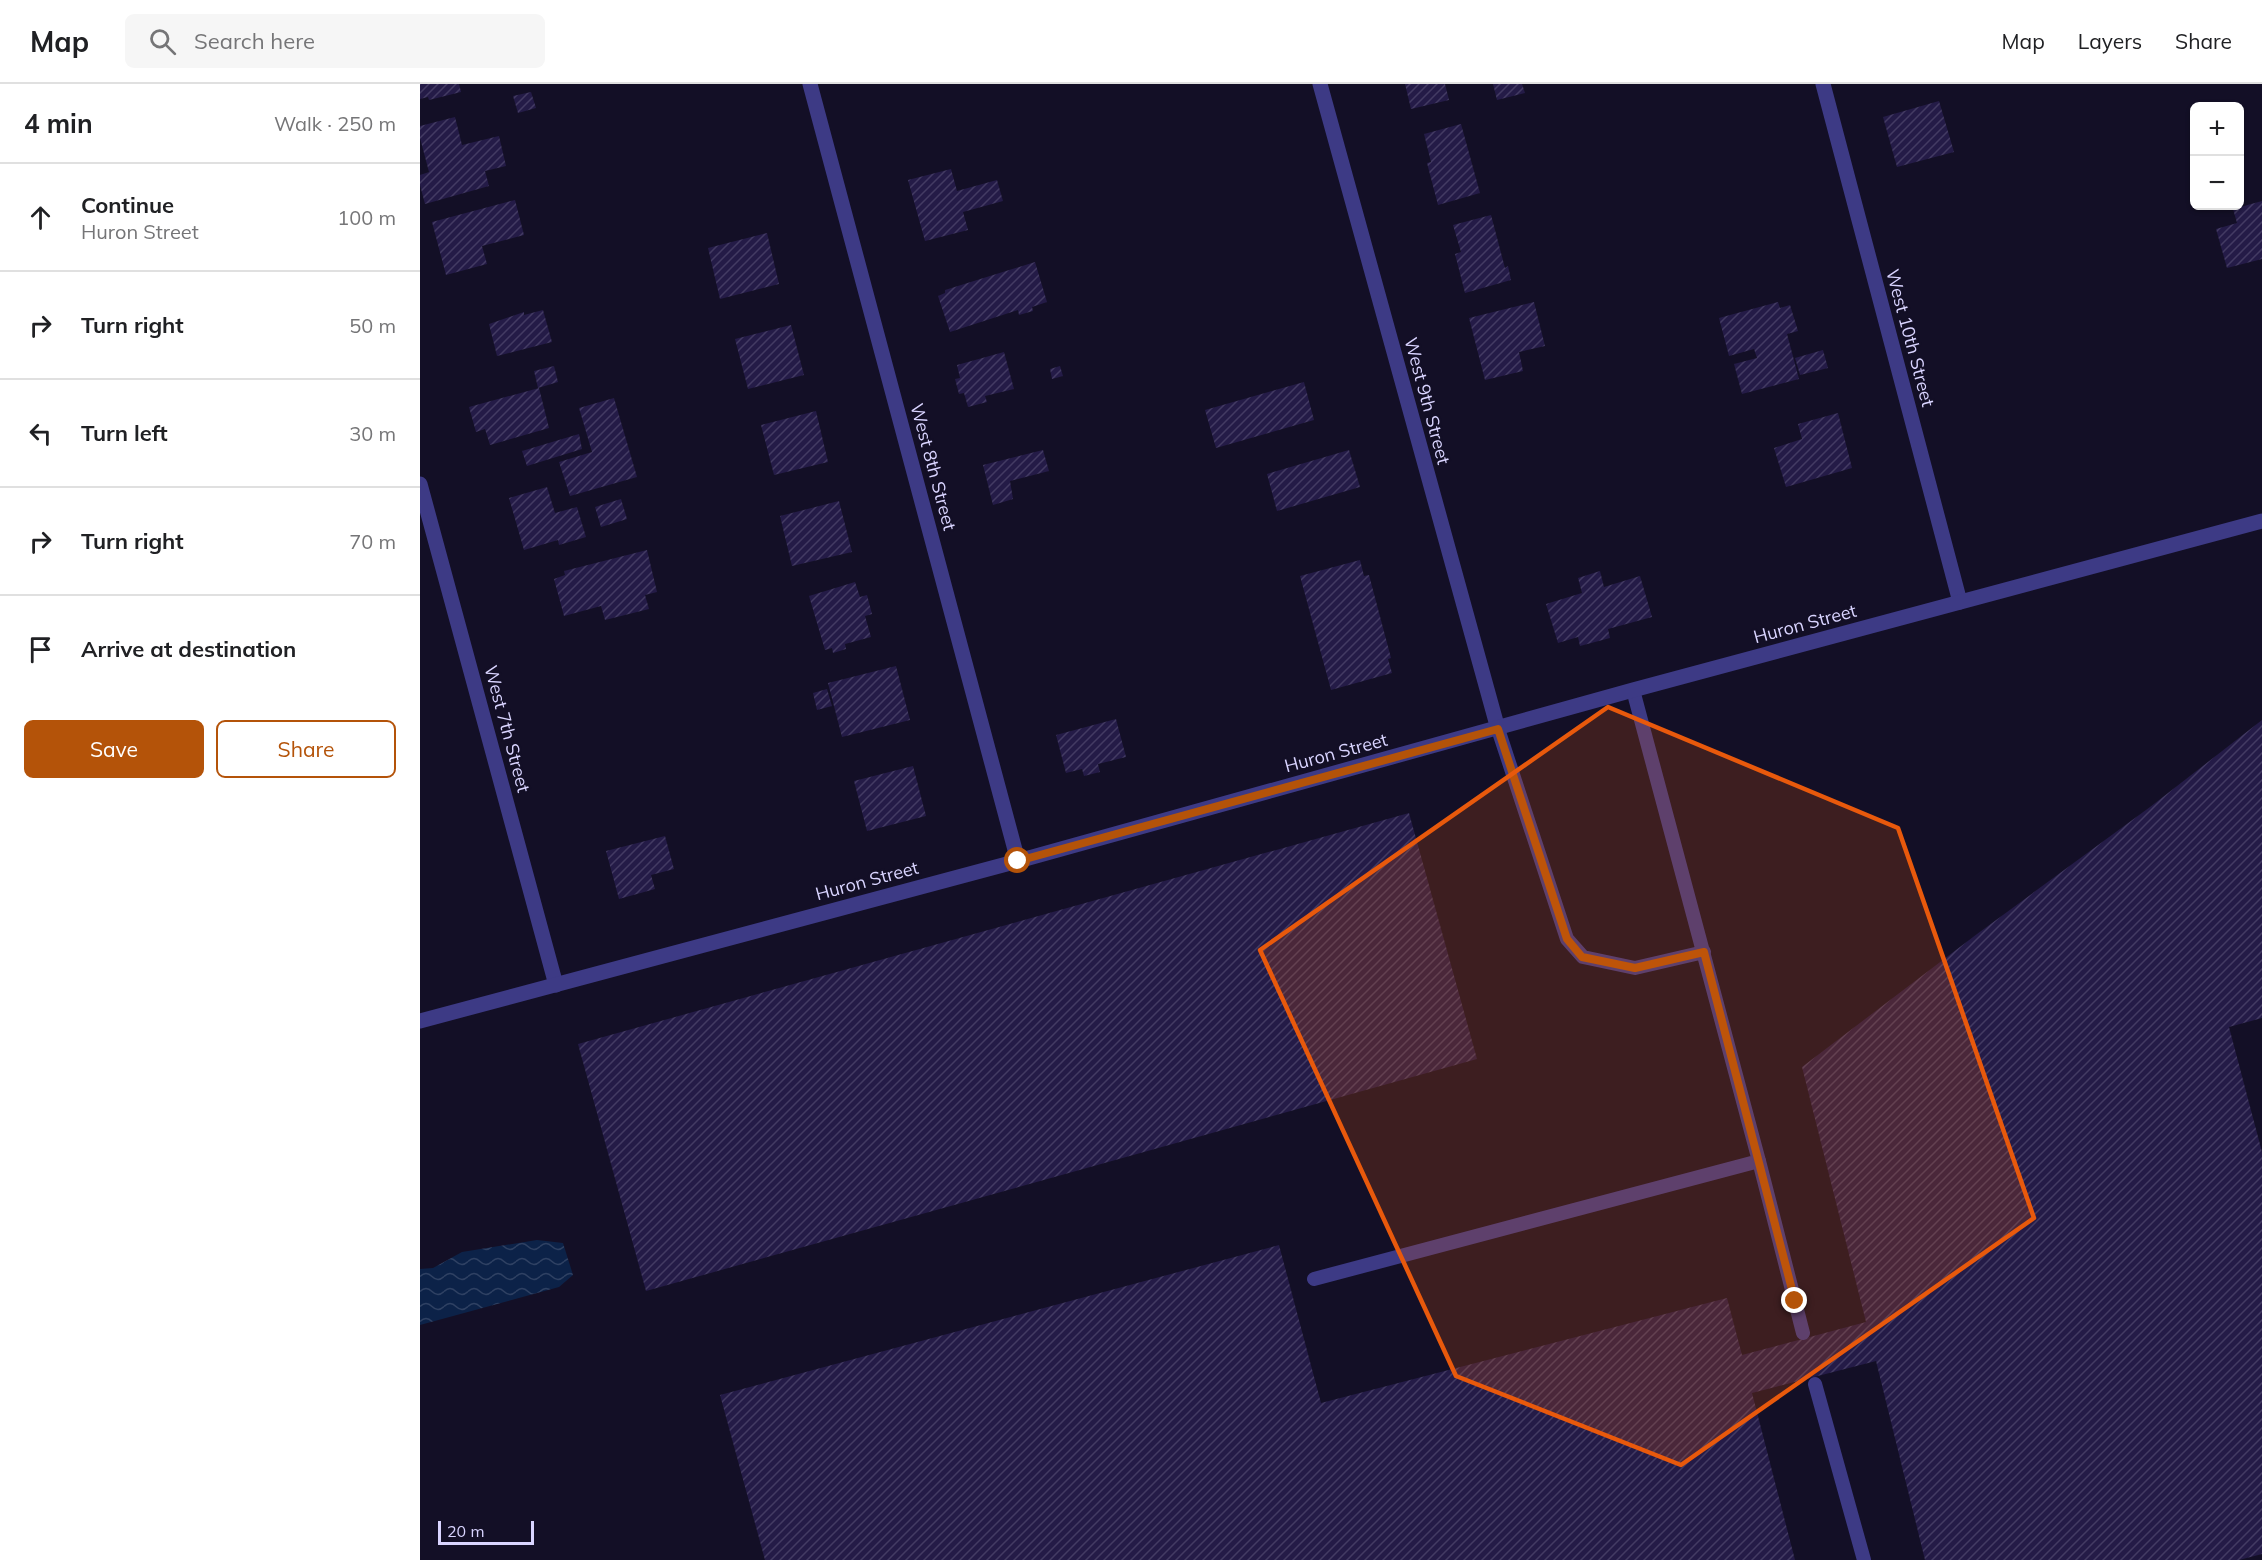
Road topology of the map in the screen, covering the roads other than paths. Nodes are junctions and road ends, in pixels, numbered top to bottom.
1 (810, 84) edge
2 (1320, 84) edge
3 (1823, 84) edge
4 (420, 484) edge
5 (2262, 521) edge
6 (1960, 602) junction
7 (1633, 690) junction
8 (1498, 729) junction
9 (1018, 861) junction
10 (1704, 952) junction
11 (556, 985) junction
12 (420, 1021) edge
13 (1759, 1161) junction
14 (1314, 1279) dead end
15 (1803, 1333) dead end
16 (1815, 1384) dead end
17 (1864, 1560) edge

1 - 9 street, West 8th Street
2 - 8 street, West 9th Street
3 - 6 street, West 10th Street
4 - 11 street, West 7th Street
5 - 6 street, Huron Street
6 - 7 street, Huron Street
7 - 8 street, Huron Street
7 - 10 lane
8 - 9 street, Huron Street
8 - 10 lane
9 - 11 street, Huron Street
10 - 13 lane
11 - 12 street, Huron Street
13 - 14 lane
13 - 15 lane
16 - 17 lane

